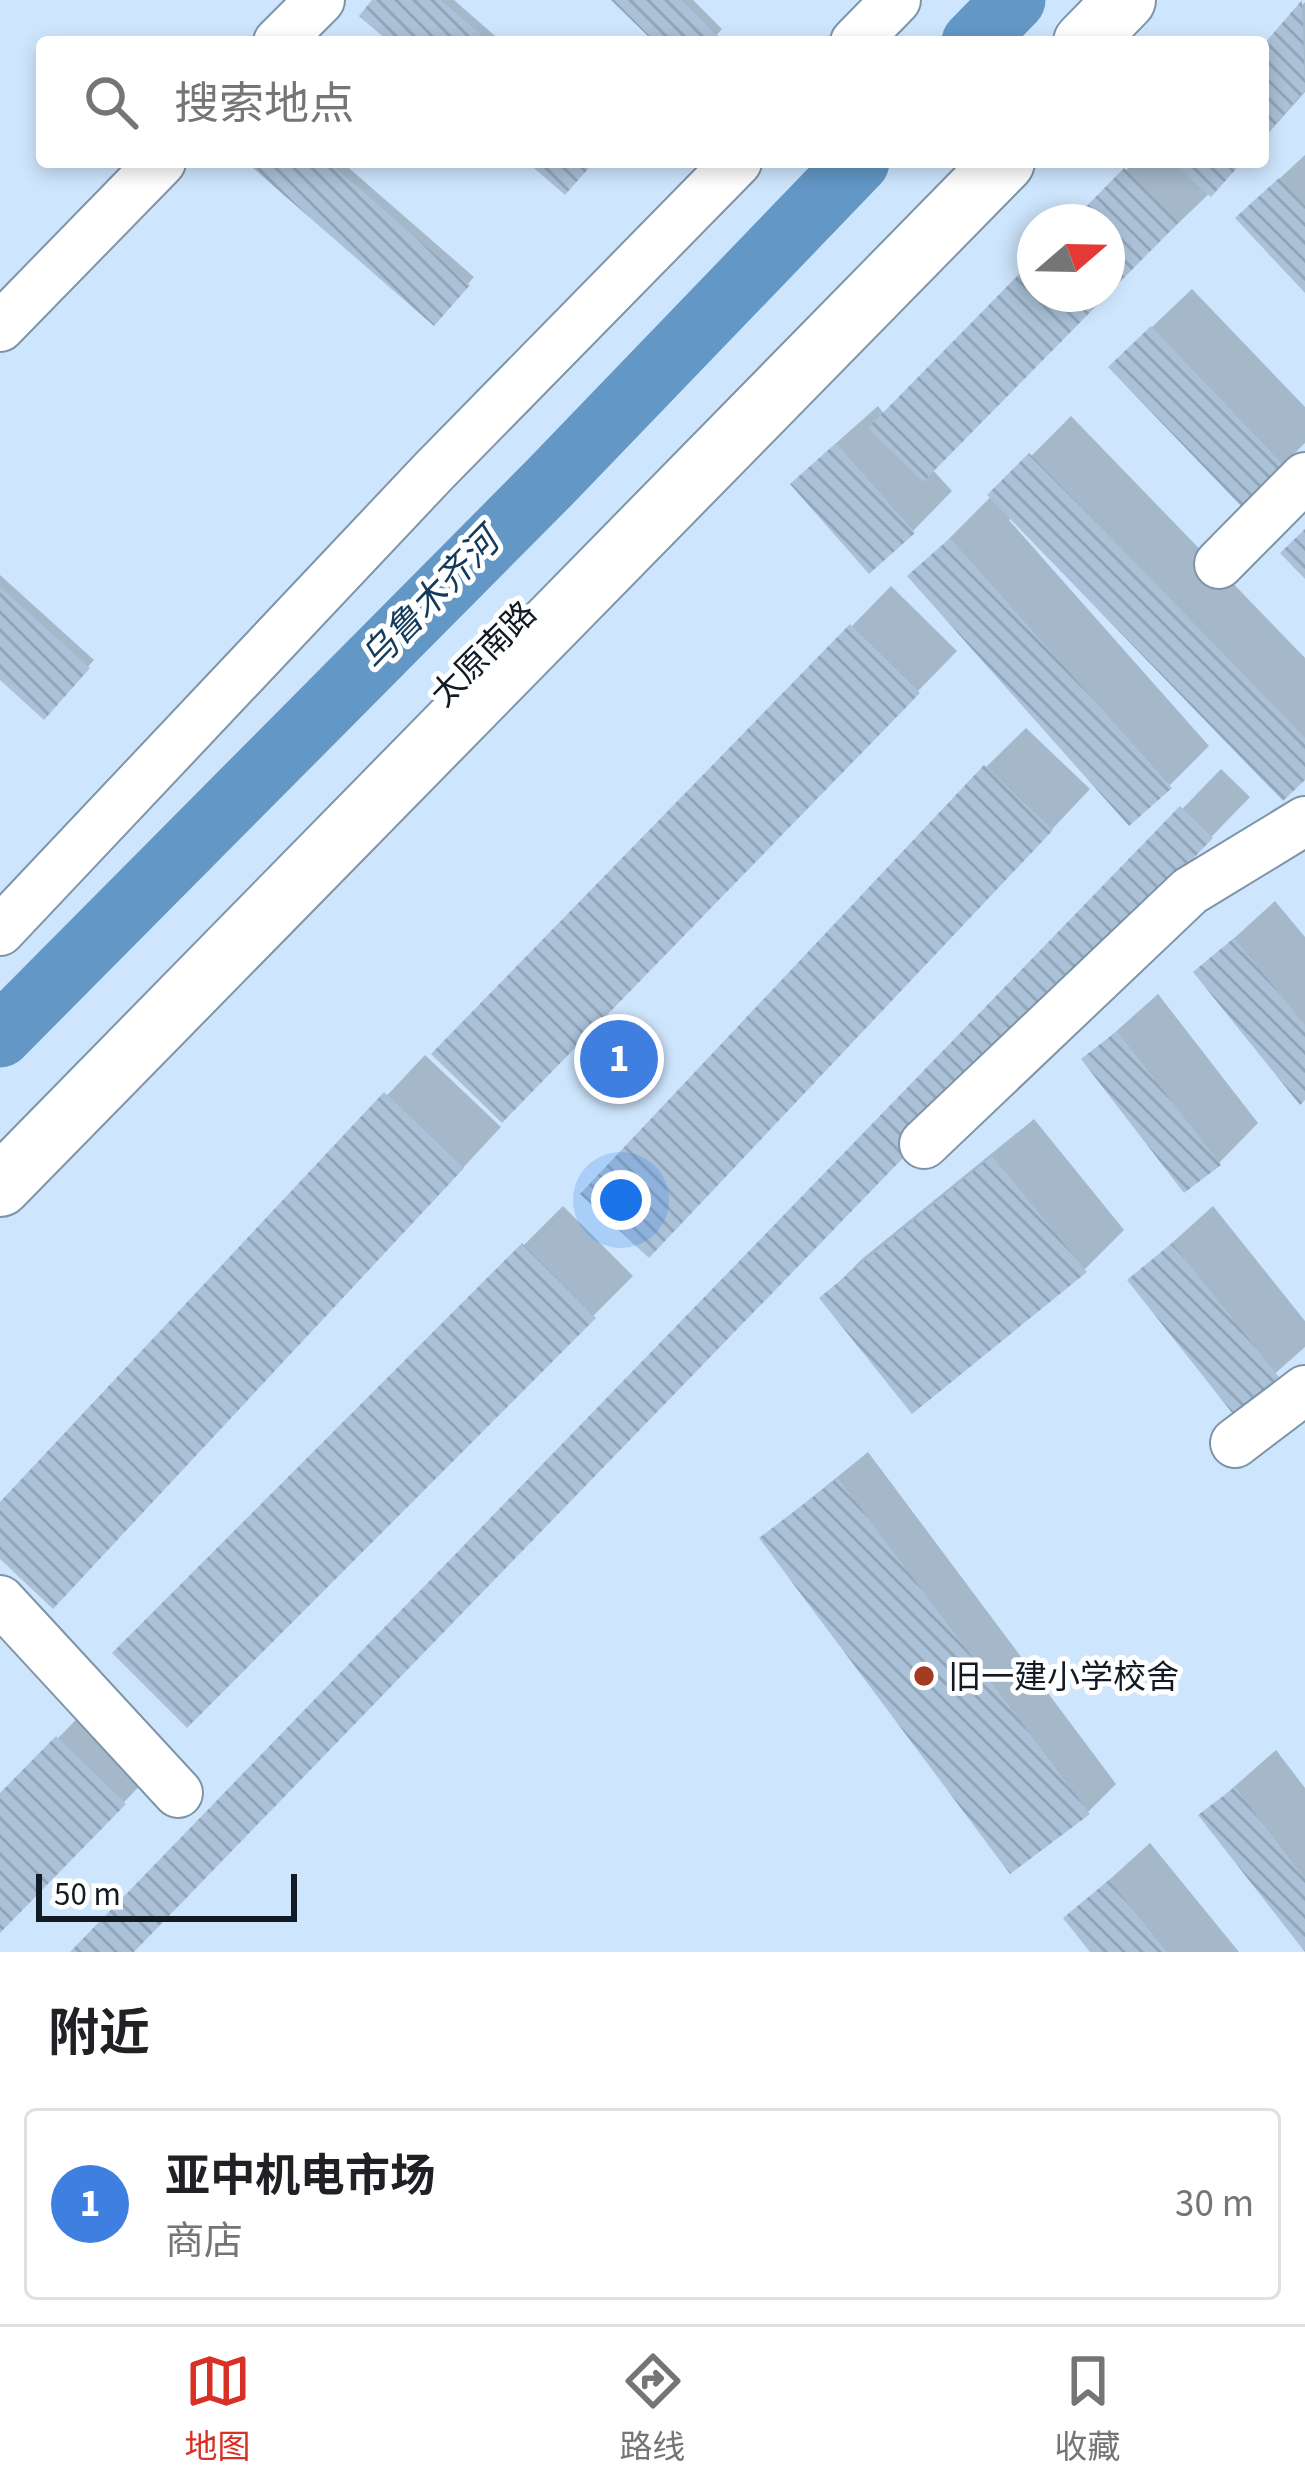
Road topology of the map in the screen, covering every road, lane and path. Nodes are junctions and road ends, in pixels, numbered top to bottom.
1 (896, 0) edge
2 (1125, 0) edge
3 (1163, 0) edge
4 (861, 36) edge
5 (1090, 36) edge
6 (1128, 36) edge
7 (155, 168) edge
8 (731, 168) edge
9 (960, 168) edge
10 (998, 168) edge
11 (0, 328) edge
12 (1305, 477) edge
13 (1219, 564) dead end
14 (1305, 821) edge
15 (0, 931) edge
16 (0, 1143) edge
17 (924, 1144) dead end
18 (0, 1186) edge
19 (1305, 1390) edge
20 (1235, 1444) dead end
21 (0, 1600) edge
22 (178, 1792) dead end

1 - 4 street
2 - 5 main road
3 - 6 main road
7 - 11 street
8 - 15 street
9 - 16 main road, 太原南路
10 - 18 main road
12 - 13 street
14 - 17 street
19 - 20 street
21 - 22 street

